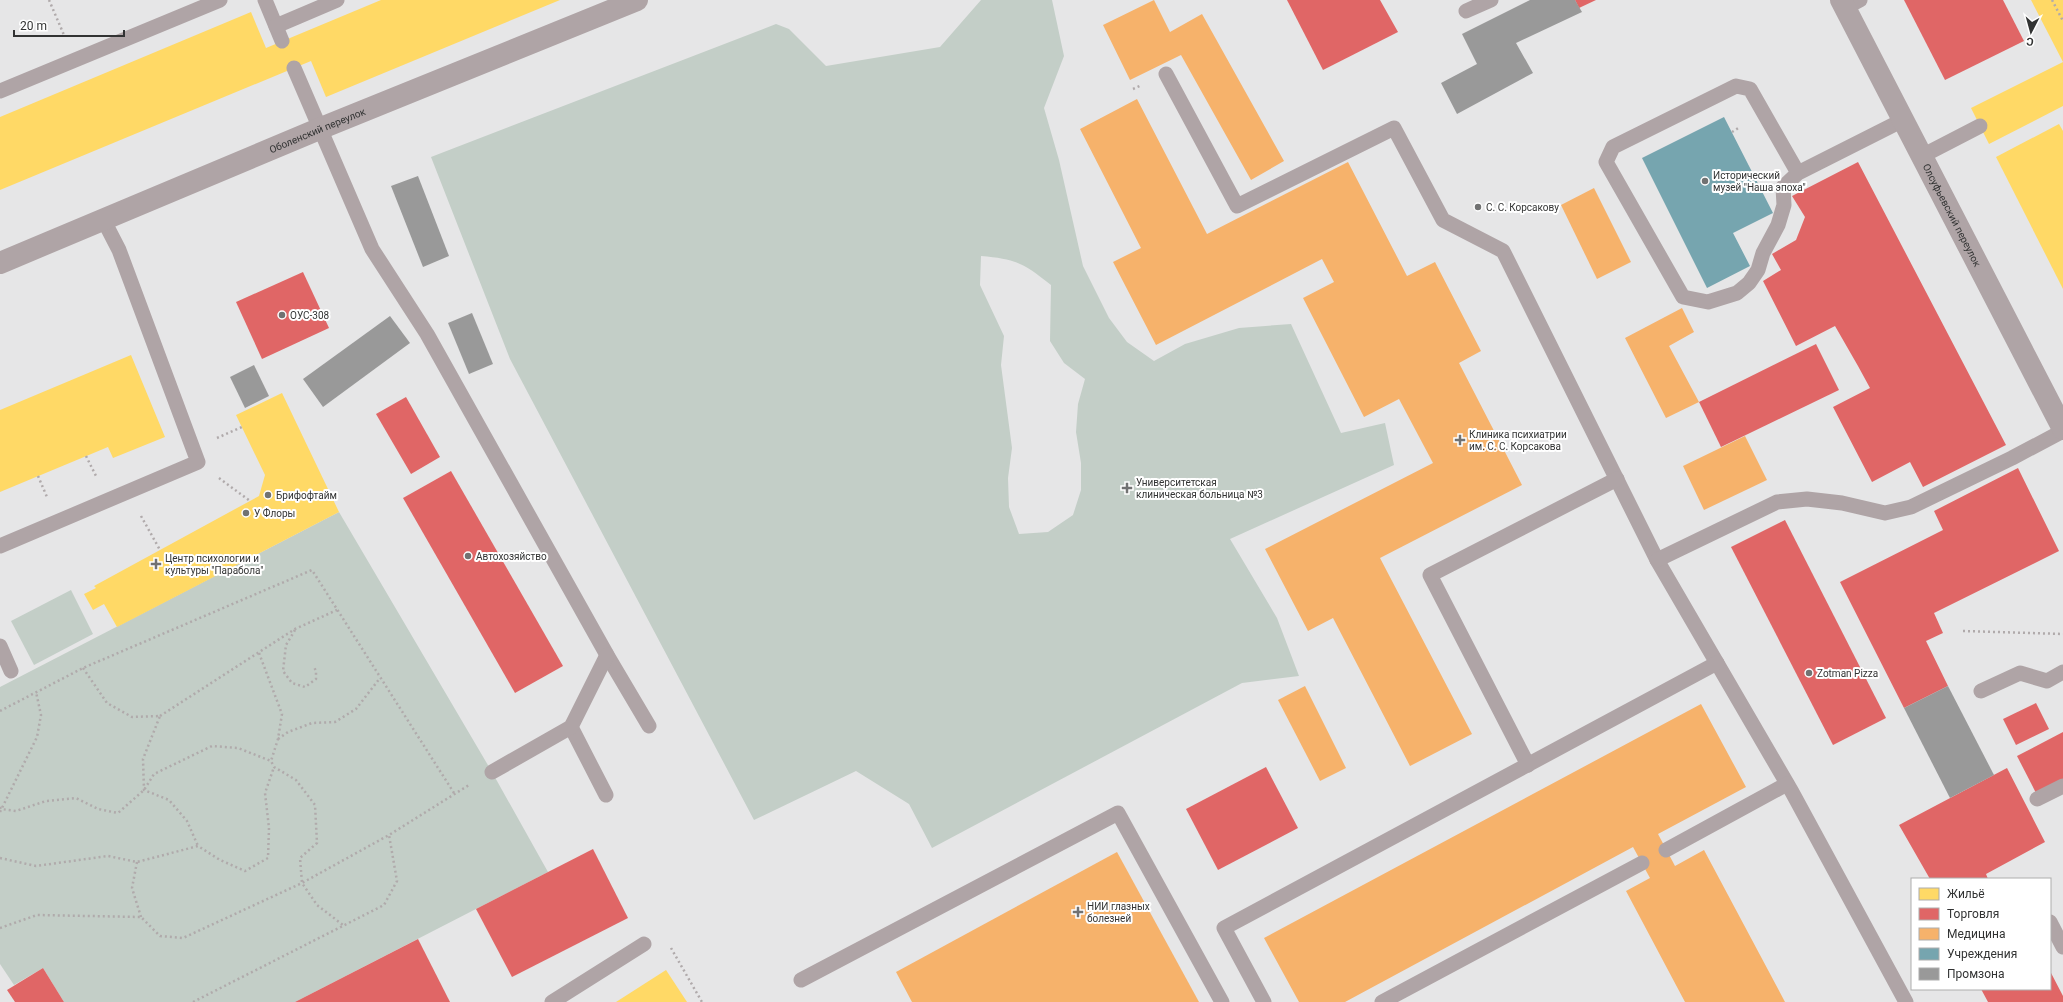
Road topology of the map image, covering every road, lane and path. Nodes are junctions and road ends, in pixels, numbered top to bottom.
1 (220, 0) edge
2 (265, 0) edge
3 (337, 0) edge
4 (637, 0) edge
5 (1491, 0) edge
6 (2052, 0) edge
7 (1849, 3) edge
8 (1466, 11) dead end
9 (2063, 21) edge
10 (276, 26) junction
11 (282, 41) dead end
12 (294, 68) dead end
13 (1166, 74) dead end
14 (0, 91) edge
15 (1903, 120) junction
16 (1980, 126) dead end
17 (319, 129) junction
18 (1922, 156) junction
19 (1798, 173) junction
20 (103, 219) junction
21 (0, 263) edge
22 (2063, 430) edge
23 (198, 462) junction
24 (1617, 479) junction
25 (126, 492) junction
26 (250, 502) dead end
27 (0, 546) edge
28 (160, 550) dead end
29 (1657, 560) junction
30 (337, 610) junction
31 (295, 629) junction
32 (1963, 631) dead end
33 (2063, 634) edge
34 (0, 646) edge
35 (259, 653) junction
36 (607, 655) junction
37 (1717, 663) junction
38 (314, 666) dead end
39 (83, 668) junction
40 (11, 671) dead end
41 (2063, 672) edge
42 (380, 678) junction
43 (1981, 691) dead end
44 (36, 692) junction
45 (0, 711) edge
46 (160, 716) junction
47 (649, 726) dead end
48 (571, 727) junction
49 (278, 739) junction
50 (271, 761) junction
51 (1528, 764) junction
52 (274, 767) junction
53 (492, 772) joint
54 (1787, 784) junction
55 (2063, 786) edge
56 (144, 790) junction
57 (454, 793) junction
58 (606, 795) dead end
59 (2037, 799) dead end
60 (0, 809) edge
61 (389, 835) junction
62 (198, 846) junction
63 (1666, 850) dead end
64 (0, 858) edge
65 (137, 862) junction
66 (1642, 863) dead end
67 (302, 883) junction
68 (141, 917) junction
69 (2051, 924) edge
70 (343, 925) junction
71 (0, 928) edge
72 (644, 944) joint
73 (2063, 947) edge
74 (801, 980) dead end
75 (193, 1002) edge
76 (552, 1002) edge
77 (702, 1002) edge
78 (1222, 1002) edge
79 (1264, 1002) edge
80 (1382, 1002) edge
81 (1906, 1002) edge

1 - 14 lane
2 - 10 lane
3 - 10 lane
4 - 17 street, Оболенский переулок
5 - 8 lane
6 - 9 path
7 - 15 street, Олсуфьевский переулок
10 - 11 lane
12 - 17 lane
13 - 24 lane
15 - 18 street, Олсуфьевский переулок
15 - 19 lane
16 - 18 lane
17 - 20 street, Оболенский переулок
17 - 36 lane
18 - 22 street, Олсуфьевский переулок
19 - 19 lane
20 - 21 street, Оболенский переулок
20 - 23 lane
22 - 29 lane
23 - 25 lane
23 - 26 path
24 - 29 lane
24 - 51 lane
25 - 27 lane
25 - 28 path
29 - 37 lane
30 - 31 path
30 - 39 path
30 - 42 path
31 - 35 path
31 - 38 path
32 - 33 path
34 - 40 lane
35 - 46 path
35 - 49 path
36 - 47 lane
36 - 48 lane
37 - 51 lane
37 - 54 lane
39 - 44 path
39 - 46 path
41 - 43 lane
42 - 49 path
42 - 57 path
44 - 45 path
44 - 60 path
46 - 56 path
48 - 53 lane
48 - 58 lane
49 - 50 path
50 - 52 path
50 - 56 path
51 - 79 lane
52 - 62 path
52 - 67 path
53 - 57 path
54 - 63 lane
54 - 81 lane
55 - 59 lane
56 - 60 path
56 - 62 path
57 - 61 path
61 - 67 path
61 - 70 path
62 - 65 path
64 - 65 path
65 - 68 path
66 - 80 lane
67 - 68 path
67 - 70 path
68 - 71 path
69 - 73 lane
70 - 75 path
72 - 76 lane
72 - 77 path
74 - 78 lane

